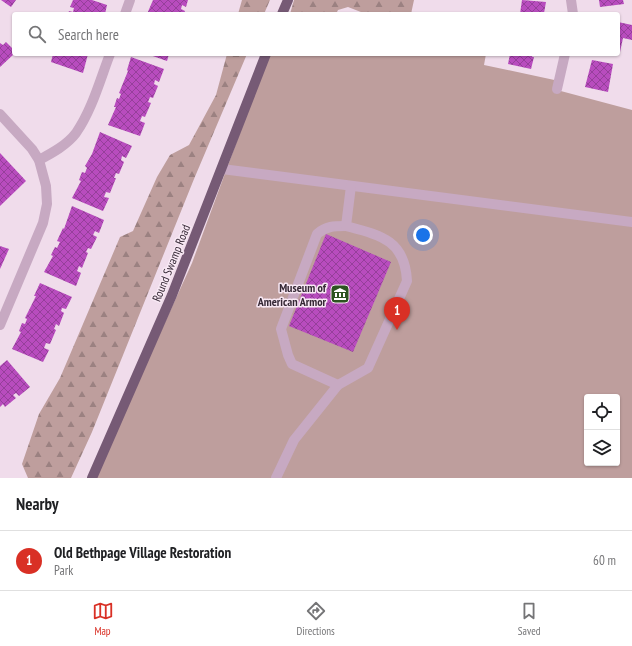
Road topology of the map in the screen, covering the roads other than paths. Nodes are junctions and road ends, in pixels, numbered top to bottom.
1 (130, 0) edge
2 (288, 0) edge
3 (571, 0) edge
4 (126, 12) edge
5 (283, 12) edge
6 (573, 12) edge
7 (109, 56) edge
8 (265, 56) edge
9 (565, 56) edge
10 (557, 89) dead end
11 (0, 114) edge
12 (39, 160) junction
13 (222, 169) junction
14 (351, 186) junction
15 (632, 222) edge
16 (346, 226) junction
17 (0, 325) edge
18 (338, 385) junction
19 (92, 478) edge
20 (276, 478) edge

1 - 4 street
2 - 5 main road
3 - 6 street
7 - 12 street
8 - 13 main road, Round Swamp Road
9 - 10 street
11 - 12 street
12 - 17 street
13 - 14 street
13 - 19 main road, Round Swamp Road
14 - 15 street
14 - 16 street
16 - 18 street
16 - 18 street
18 - 20 street

